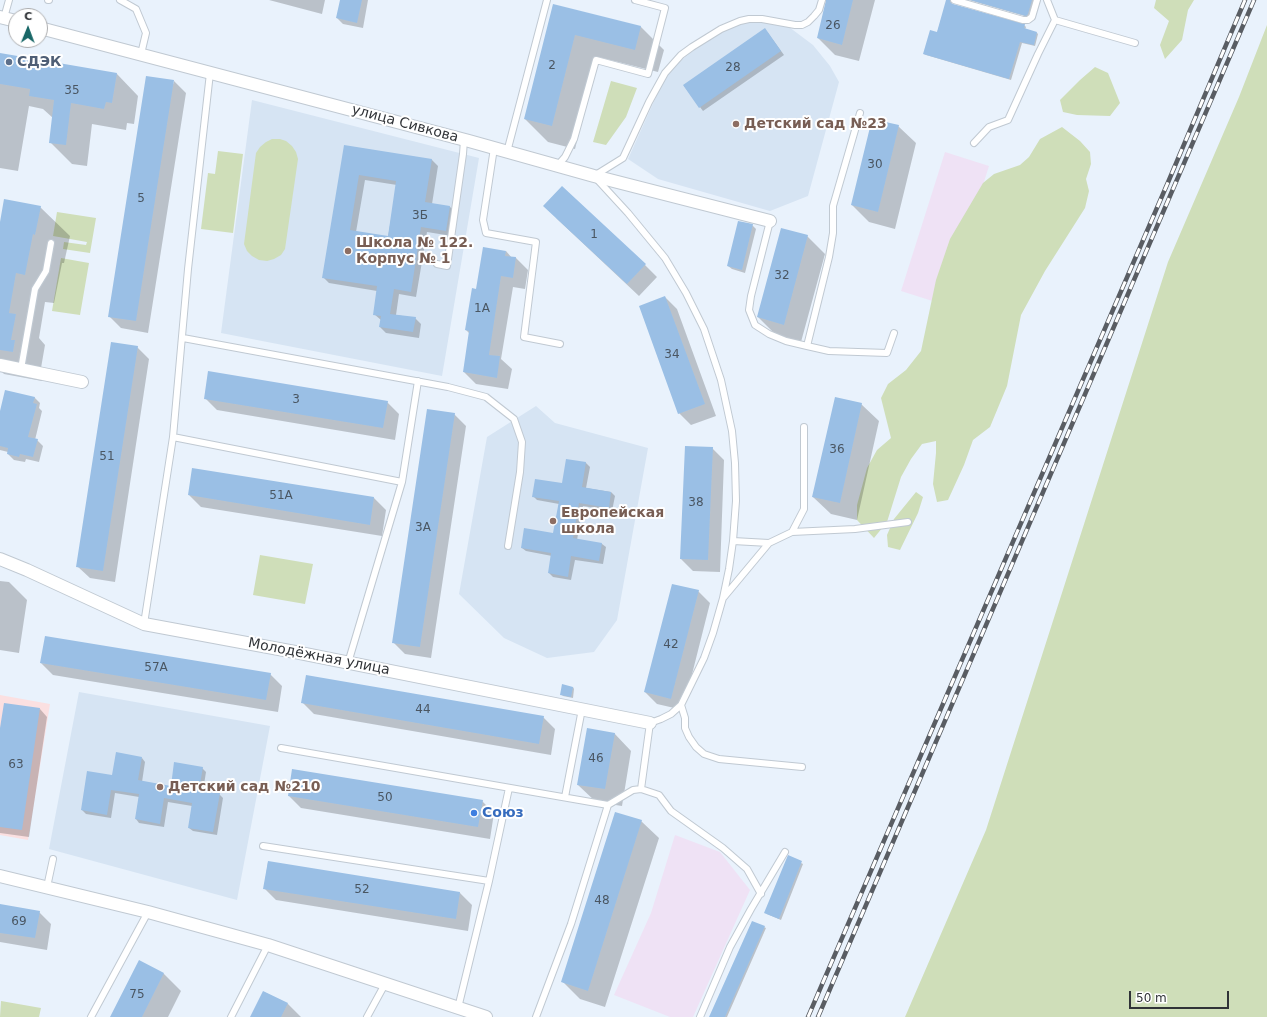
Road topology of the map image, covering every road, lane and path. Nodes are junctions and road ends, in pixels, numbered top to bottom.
1 (9, 0) edge
2 (120, 0) edge
3 (547, 0) edge
4 (635, 0) edge
5 (822, 0) edge
6 (954, 0) edge
7 (1037, 0) edge
8 (1047, 0) edge
9 (2, 17) edge
10 (1055, 20) junction
11 (48, 30) edge
12 (1135, 43) dead end
13 (141, 54) junction
14 (210, 73) junction
15 (860, 113) dead end
16 (464, 140) junction
17 (974, 143) dead end
18 (494, 148) junction
19 (507, 152) junction
20 (558, 165) junction
21 (594, 176) junction
22 (770, 221) joint
23 (51, 243) dead end
24 (437, 264) dead end
25 (894, 332) dead end
26 (183, 338) junction
27 (560, 344) dead end
28 (807, 346) junction
29 (0, 365) edge
30 (21, 369) junction
31 (418, 381) junction
32 (82, 382) dead end
33 (804, 427) dead end
34 (173, 437) junction
35 (402, 482) junction
36 (908, 522) dead end
37 (792, 532) junction
38 (733, 541) junction
39 (769, 543) junction
40 (508, 546) dead end
41 (0, 559) edge
42 (724, 598) junction
43 (144, 624) junction
44 (348, 663) junction
45 (681, 705) junction
46 (582, 709) junction
47 (650, 723) junction
48 (281, 748) dead end
49 (802, 767) dead end
50 (509, 788) junction
51 (641, 789) junction
52 (565, 797) junction
53 (608, 805) junction
54 (263, 846) dead end
55 (785, 852) dead end
56 (53, 859) dead end
57 (0, 876) edge
58 (489, 881) junction
59 (47, 888) junction
60 (761, 894) junction
61 (148, 912) junction
62 (268, 945) junction
63 (385, 984) junction
64 (458, 1008) junction
65 (91, 1017) edge
66 (231, 1017) edge
67 (367, 1017) edge
68 (486, 1017) edge
69 (536, 1017) edge
70 (700, 1017) edge

1 - 9 lane
2 - 13 lane
3 - 19 lane
4 - 20 lane
5 - 21 lane
6 - 7 lane
8 - 10 lane
10 - 12 lane
10 - 17 lane
11 - 13 street, улица Сивкова
13 - 14 street, улица Сивкова
14 - 16 street, улица Сивкова
14 - 26 lane
15 - 28 lane
16 - 18 street, улица Сивкова
16 - 24 lane
18 - 19 street, улица Сивкова
18 - 27 lane
19 - 20 street, улица Сивкова
20 - 21 street, улица Сивкова
21 - 22 street, улица Сивкова
21 - 38 lane
22 - 28 lane
23 - 30 lane
25 - 28 lane
26 - 31 lane
26 - 34 lane
29 - 30 street
30 - 32 street
31 - 35 lane
31 - 40 lane
33 - 37 lane
34 - 35 lane
34 - 43 lane
35 - 44 lane
36 - 37 lane
37 - 39 lane
38 - 39 lane
38 - 42 lane
39 - 42 lane
41 - 43 street, Молодёжная улица
42 - 45 lane
43 - 44 street, Молодёжная улица
44 - 46 street, Молодёжная улица
45 - 47 lane
45 - 49 lane
46 - 47 street, Молодёжная улица
46 - 52 lane
47 - 51 lane
48 - 50 lane
50 - 52 lane
50 - 58 lane
51 - 53 lane
51 - 60 lane
52 - 53 lane
53 - 69 lane
54 - 58 lane
55 - 60 lane
56 - 59 lane
57 - 59 street
58 - 64 lane
59 - 61 street
60 - 70 lane
61 - 62 street
61 - 65 lane
62 - 63 street
62 - 66 lane
63 - 64 street
63 - 67 lane
64 - 68 street

